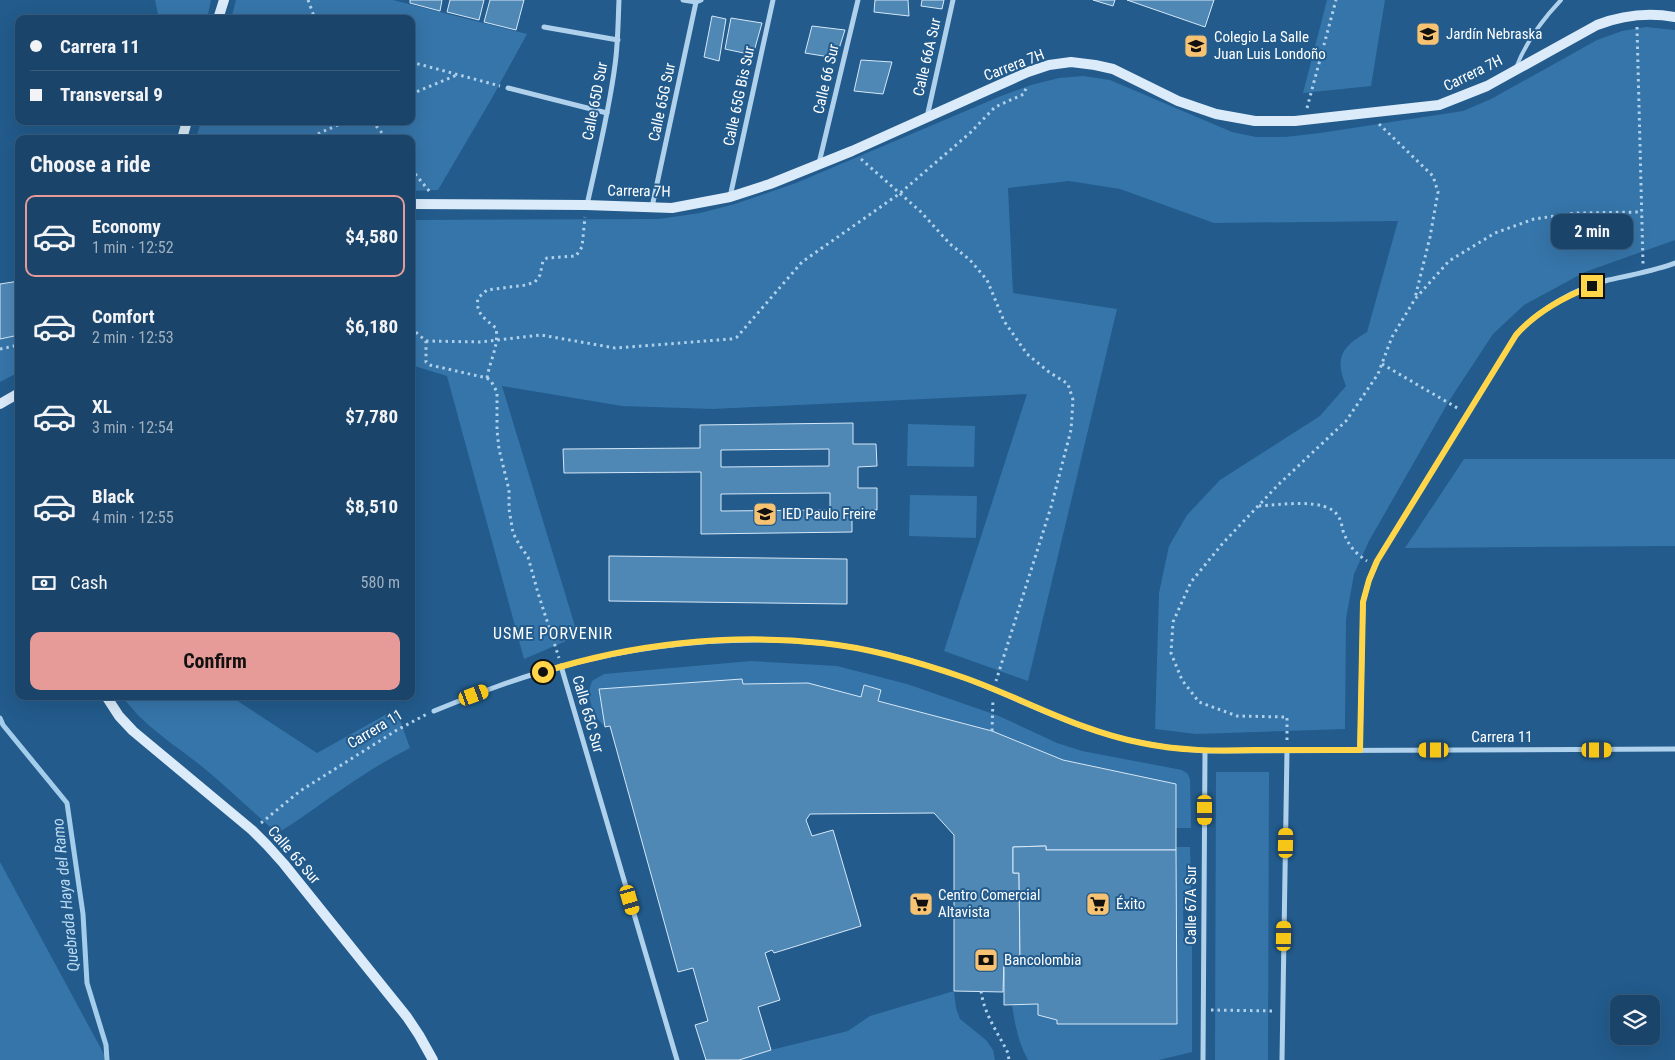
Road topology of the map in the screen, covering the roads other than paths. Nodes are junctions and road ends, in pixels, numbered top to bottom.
1 (224, 0) edge
2 (619, 0) edge
3 (683, 0) edge
4 (773, 0) edge
5 (858, 0) edge
6 (953, 0) edge
7 (1561, 0) edge
8 (698, 1) edge
9 (219, 15) edge
10 (1675, 17) edge
11 (544, 27) dead end
12 (618, 40) junction
13 (1515, 70) junction
14 (508, 88) road end
15 (607, 112) junction
16 (926, 119) junction
17 (819, 164) junction
18 (730, 197) junction
19 (415, 204) edge
20 (586, 205) junction
21 (652, 208) junction
22 (1675, 263) edge
23 (15, 395) edge
24 (0, 404) edge
25 (561, 666) junction
26 (109, 700) edge
27 (434, 711) road end
28 (1675, 749) edge
29 (1205, 750) junction
30 (1287, 750) junction
31 (1360, 750) junction
32 (433, 1060) edge
33 (677, 1060) edge
34 (1202, 1060) edge
35 (1282, 1060) edge

1 - 9 street
2 - 12 street, Calle 65D Sur
3 - 8 street
4 - 18 street, Calle 65G Bis Sur
5 - 17 street, Calle 66 Sur
6 - 16 street, Calle 66A Sur
7 - 13 lane
8 - 21 street, Calle 65G Sur
10 - 13 street, Carrera 7H
11 - 12 street
12 - 15 street, Calle 65D Sur
13 - 16 street, Carrera 7H
14 - 15 street
15 - 20 street, Calle 65D Sur
16 - 17 street, Carrera 7H
17 - 18 street, Carrera 7H
18 - 21 street, Carrera 7H
19 - 20 street, Carrera 7H
20 - 21 street, Carrera 7H
22 - 31 street
23 - 24 street
25 - 27 street, Carrera 11
25 - 29 street, Carrera 11
25 - 33 street, Calle 65C Sur
26 - 32 street, Calle 65 Sur
28 - 31 street, Carrera 11
29 - 30 street, Carrera 11
29 - 34 street, Calle 67A Sur
30 - 31 street, Carrera 11
30 - 35 street

